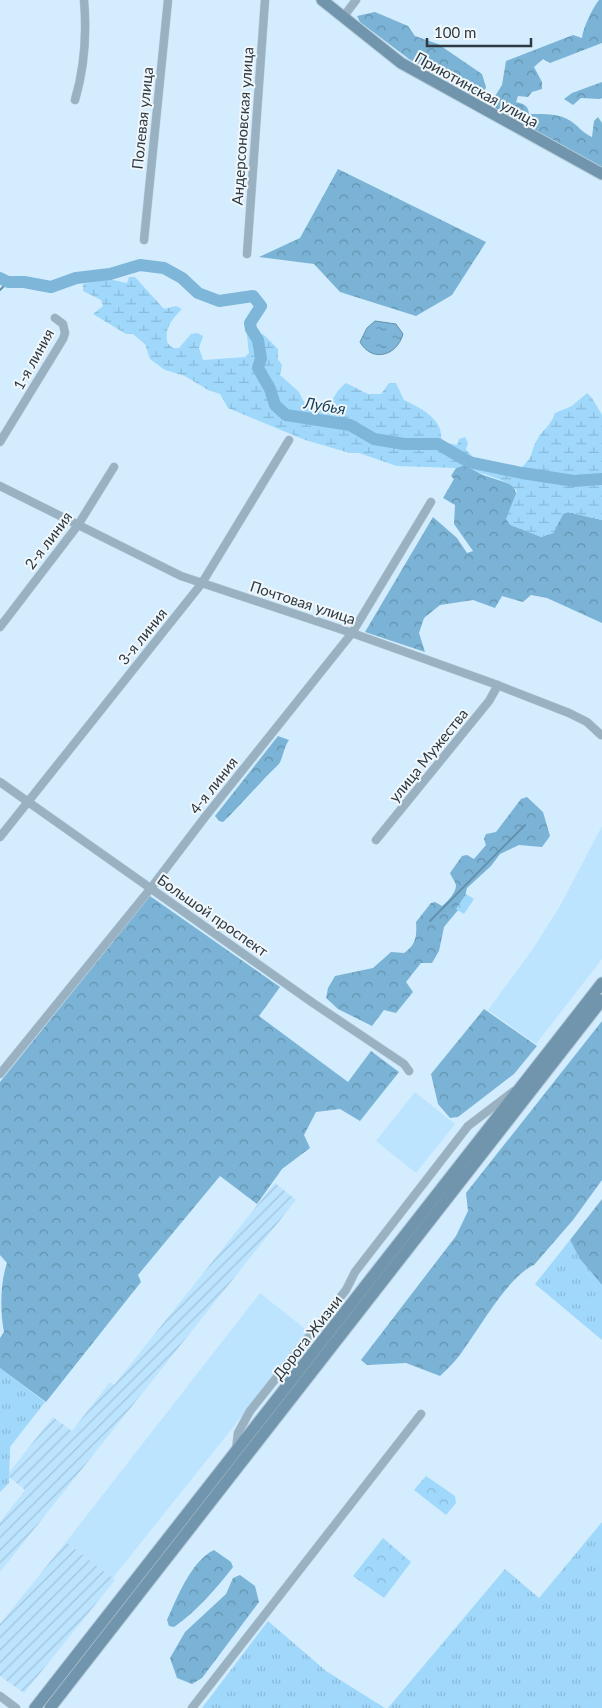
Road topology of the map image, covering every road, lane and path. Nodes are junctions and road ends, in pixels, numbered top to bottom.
1 (84, 0) edge
2 (168, 0) edge
3 (265, 0) edge
4 (322, 0) edge
5 (356, 0) edge
6 (344, 16) junction
7 (75, 100) dead end
8 (602, 174) edge
9 (144, 240) dead end
10 (247, 254) dead end
11 (55, 318) dead end
12 (289, 440) dead end
13 (0, 442) edge
14 (114, 467) dead end
15 (0, 486) edge
16 (431, 502) dead end
17 (78, 525) junction
18 (202, 583) junction
19 (0, 627) edge
20 (352, 633) junction
21 (498, 685) junction
22 (601, 735) dead end
23 (0, 782) edge
24 (27, 801) junction
25 (0, 837) edge
26 (376, 840) dead end
27 (151, 888) junction
28 (602, 983) edge
29 (602, 1000) edge
30 (409, 1071) dead end
31 (0, 1074) edge
32 (523, 1084) junction
33 (421, 1414) dead end
34 (235, 1453) junction
35 (0, 1696) edge
36 (16, 1708) edge
37 (35, 1708) edge
38 (50, 1708) edge
39 (192, 1708) edge

1 - 7 street
2 - 9 street, Полевая улица
3 - 10 street, Андерсоновская улица
4 - 6 main road, Приютинская улица
5 - 6 street
6 - 8 main road, Приютинская улица
11 - 13 street, 1-я линия
12 - 18 street, 3-я линия
14 - 17 street, 2-я линия
15 - 17 street, Почтовая улица
16 - 20 street, 4-я линия
17 - 18 street, Почтовая улица
17 - 19 street, 2-я линия
18 - 20 street, Почтовая улица
18 - 24 street, 3-я линия
20 - 21 street, Почтовая улица
20 - 27 street, 4-я линия
21 - 22 street, Почтовая улица
21 - 26 street, улица Мужества
23 - 24 street, Большой проспект
24 - 25 street, 3-я линия
24 - 27 street, Большой проспект
27 - 30 street, Большой проспект
27 - 31 street, 4-я линия
28 - 32 main road, Дорога Жизни
29 - 38 main road, Дорога Жизни
32 - 34 main road, Дорога Жизни
32 - 34 street
33 - 39 street
34 - 37 main road, Дорога Жизни
35 - 36 street

